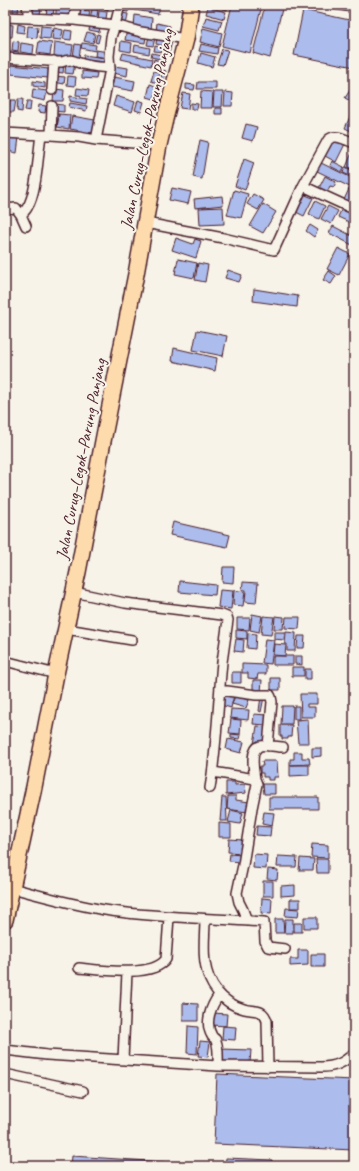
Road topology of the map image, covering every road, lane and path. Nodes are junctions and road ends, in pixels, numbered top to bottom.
1 (27, 5) edge
2 (76, 5) edge
3 (120, 5) edge
4 (191, 5) edge
5 (5, 17) edge
6 (29, 18) junction
7 (74, 20) junction
8 (115, 25) junction
9 (186, 39) junction
10 (5, 58) edge
11 (54, 61) junction
12 (110, 68) junction
13 (52, 90) dead end
14 (52, 106) dead end
15 (5, 133) edge
16 (41, 135) junction
17 (51, 135) junction
18 (96, 140) junction
19 (354, 143) edge
20 (159, 145) junction
21 (303, 186) junction
22 (351, 208) dead end
23 (5, 209) edge
24 (21, 215) junction
25 (146, 223) junction
26 (26, 226) dead end
27 (74, 592) junction
28 (67, 629) junction
29 (132, 640) dead end
30 (5, 661) edge
31 (56, 674) junction
32 (220, 690) junction
33 (268, 746) junction
34 (283, 748) dead end
35 (213, 772) junction
36 (255, 779) junction
37 (210, 788) dead end
38 (12, 888) junction
39 (169, 917) junction
40 (205, 919) junction
41 (5, 920) edge
42 (246, 921) junction
43 (285, 948) dead end
44 (79, 968) dead end
45 (128, 972) junction
46 (219, 995) junction
47 (5, 1050) edge
48 (354, 1054) edge
49 (123, 1060) junction
50 (218, 1066) junction
51 (268, 1067) junction
52 (5, 1074) edge
53 (83, 1091) dead end

1 - 6 street
2 - 7 street
3 - 8 street
4 - 9 main road, Jalan Curug–Legok–Parung Panjang
5 - 6 street
6 - 7 street
7 - 8 street
8 - 9 street
8 - 12 street
9 - 20 main road, Jalan Curug–Legok–Parung Panjang
10 - 11 street
11 - 12 street
11 - 13 street
12 - 18 street
14 - 17 street
15 - 16 street
16 - 17 street
16 - 24 street
17 - 18 street
18 - 20 street
19 - 21 street
20 - 25 main road, Jalan Curug–Legok–Parung Panjang
21 - 22 street
21 - 25 street
23 - 24 street
24 - 26 street
25 - 27 main road, Jalan Curug–Legok–Parung Panjang
27 - 28 main road, Jalan Curug–Legok–Parung Panjang
27 - 32 street
28 - 29 street
28 - 31 main road, Jalan Curug–Legok–Parung Panjang
30 - 31 street
31 - 38 main road, Jalan Curug–Legok–Parung Panjang
32 - 33 street
32 - 35 street
33 - 34 street
33 - 36 street
35 - 36 street
35 - 37 street
36 - 42 street
38 - 39 street
38 - 41 main road, Jalan Curug–Legok–Parung Panjang
39 - 40 street
39 - 45 street
40 - 42 street
40 - 46 street
42 - 43 street
44 - 45 street
45 - 49 street
46 - 50 street
46 - 51 street
47 - 49 street
48 - 51 street
49 - 50 street
50 - 51 street
52 - 53 street

